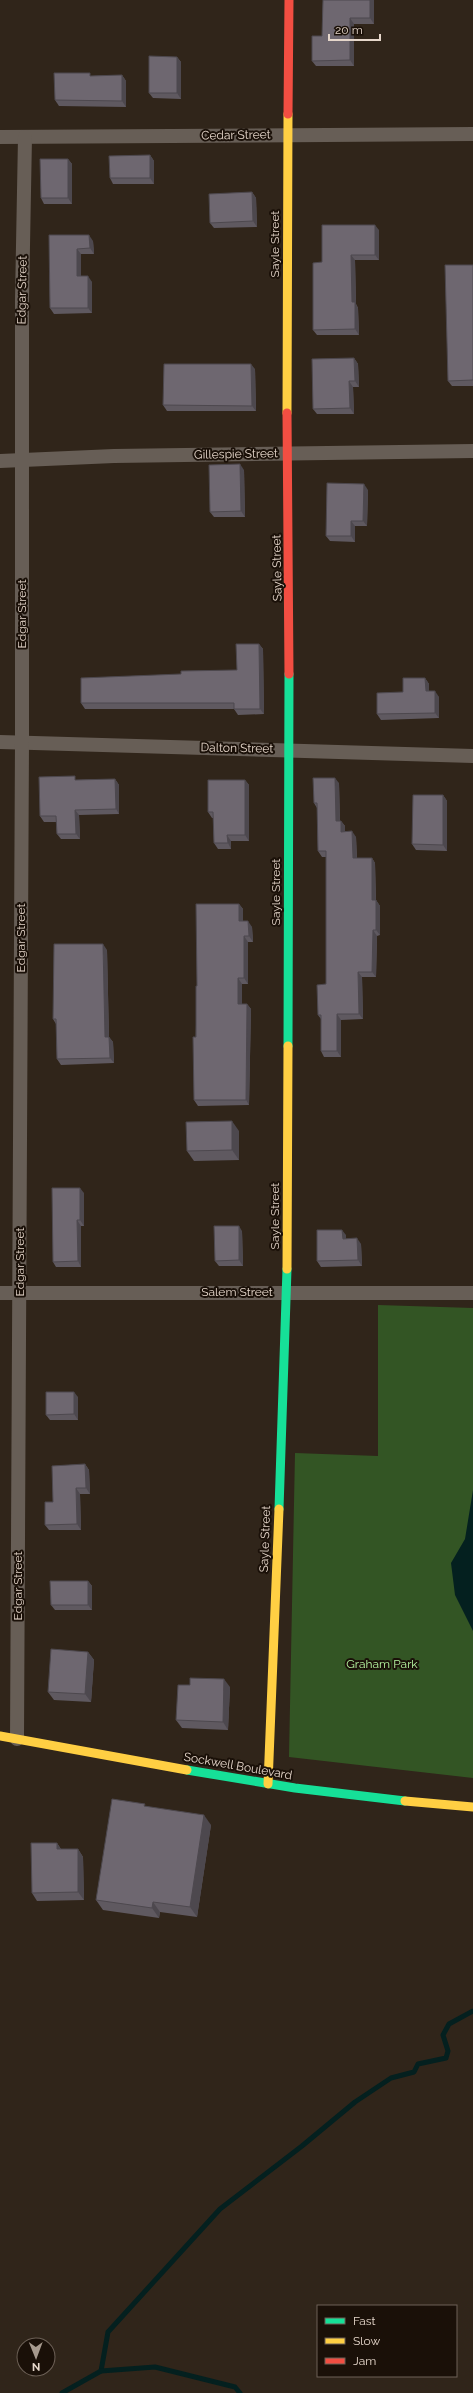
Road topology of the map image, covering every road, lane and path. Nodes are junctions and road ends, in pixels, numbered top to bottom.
1 (289, 0) edge
2 (287, 134) junction
3 (473, 134) edge
4 (0, 137) edge
5 (25, 137) junction
6 (473, 451) edge
7 (288, 453) junction
8 (22, 460) junction
9 (0, 461) edge
10 (0, 742) edge
11 (22, 742) junction
12 (289, 749) junction
13 (473, 756) edge
14 (287, 1292) junction
15 (473, 1292) edge
16 (0, 1293) edge
17 (20, 1293) junction
18 (0, 1736) edge
19 (17, 1739) junction
20 (268, 1784) junction
21 (473, 1807) edge

1 - 2 street, Sayle Street
2 - 3 street, Cedar Street
2 - 5 street, Cedar Street
2 - 7 street, Sayle Street
4 - 5 street, Cedar Street
5 - 8 street, Edgar Street
6 - 7 street, Gillespie Street
7 - 8 street, Gillespie Street
7 - 12 street, Sayle Street
8 - 9 street, Gillespie Street
8 - 11 street, Edgar Street
10 - 11 street, Dalton Street
11 - 12 street, Dalton Street
11 - 17 street, Edgar Street
12 - 13 street, Dalton Street
12 - 14 street, Sayle Street
14 - 15 street, Salem Street
14 - 17 street, Salem Street
14 - 20 street, Sayle Street
16 - 17 street, Salem Street
17 - 19 street, Edgar Street
18 - 19 street, Sockwell Boulevard
19 - 20 street, Sockwell Boulevard
20 - 21 street, Sockwell Boulevard

